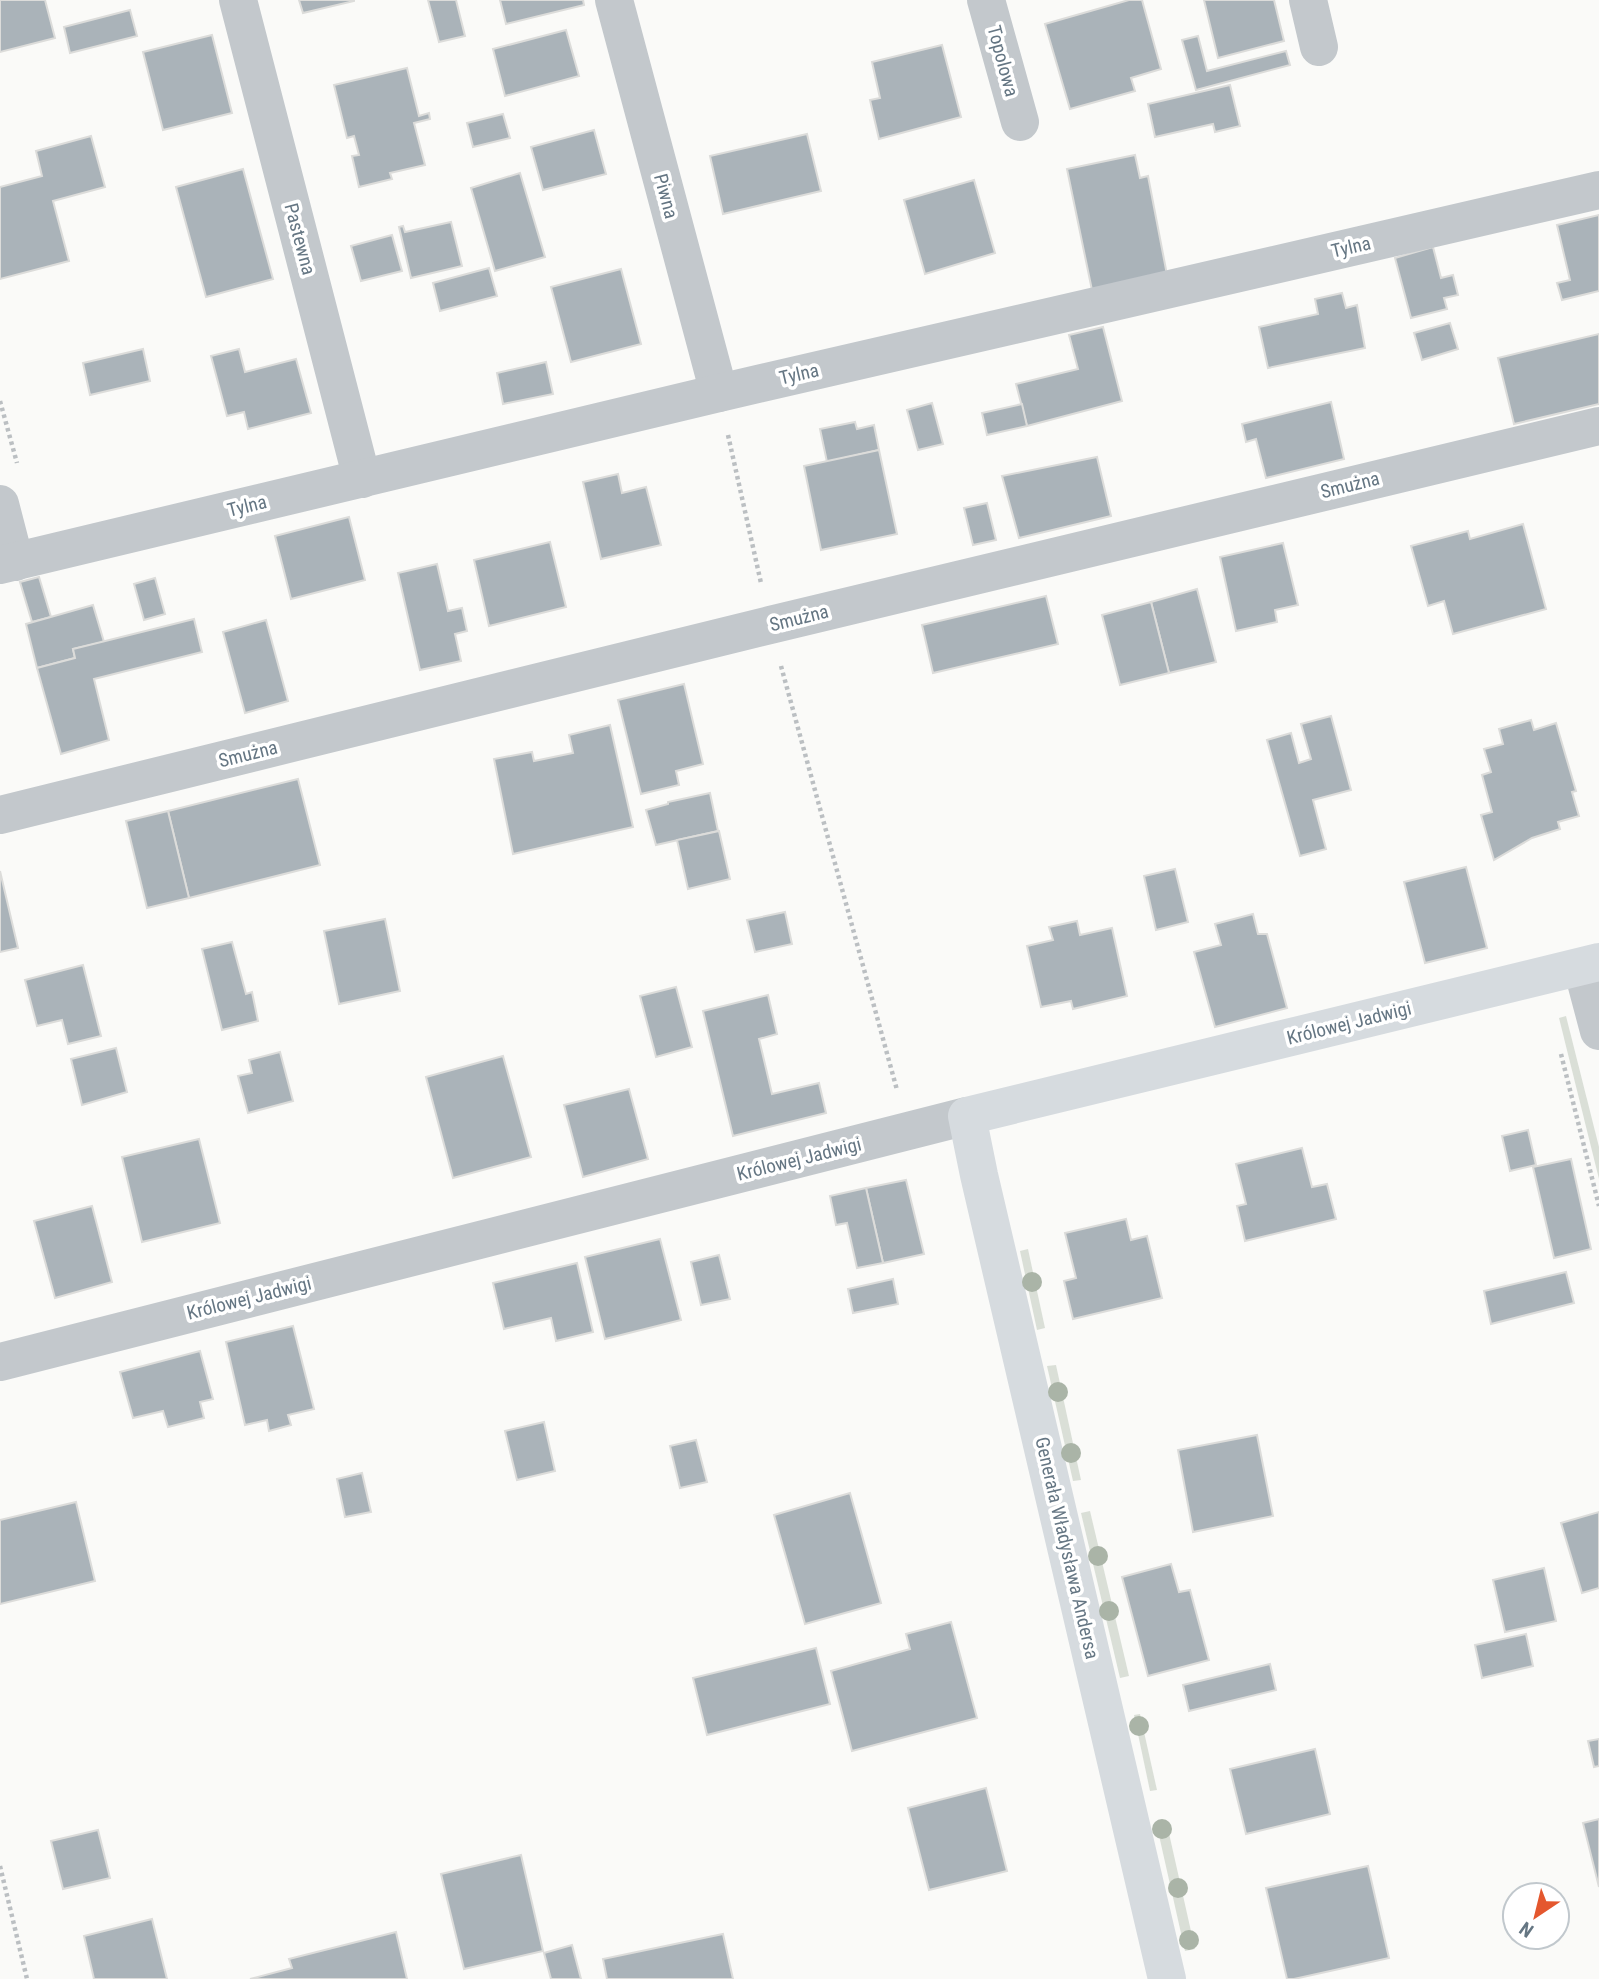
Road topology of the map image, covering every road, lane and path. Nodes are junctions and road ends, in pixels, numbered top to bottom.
1 (238, 0) edge
2 (614, 0) edge
3 (986, 0) edge
4 (1308, 0) edge
5 (1320, 47) dead end
6 (1020, 122) dead end
7 (1599, 190) edge
8 (719, 393) junction
9 (1599, 426) edge
10 (362, 479) junction
11 (0, 503) edge
12 (7, 563) edge
13 (770, 625) junction
14 (0, 815) edge
15 (1590, 964) edge
16 (1599, 1031) edge
17 (1560, 1048) dead end
18 (898, 1093) dead end
19 (967, 1116) junction
20 (1599, 1206) edge
21 (0, 1362) edge
22 (0, 1866) edge
23 (27, 1979) edge
24 (1167, 1979) edge

1 - 10 street, Pastewna
2 - 8 street, Piwna
3 - 6 street, Topolowa
4 - 5 street
7 - 8 street, Tylna
8 - 10 street, Tylna
8 - 13 path
9 - 13 street, Smużna
10 - 12 street, Tylna
11 - 12 street
13 - 14 street, Smużna
13 - 18 path
15 - 16 street
15 - 19 street, Królowej Jadwigi
17 - 20 path
19 - 21 street, Królowej Jadwigi
19 - 24 street, Generała Władysława Andersa
22 - 23 path

